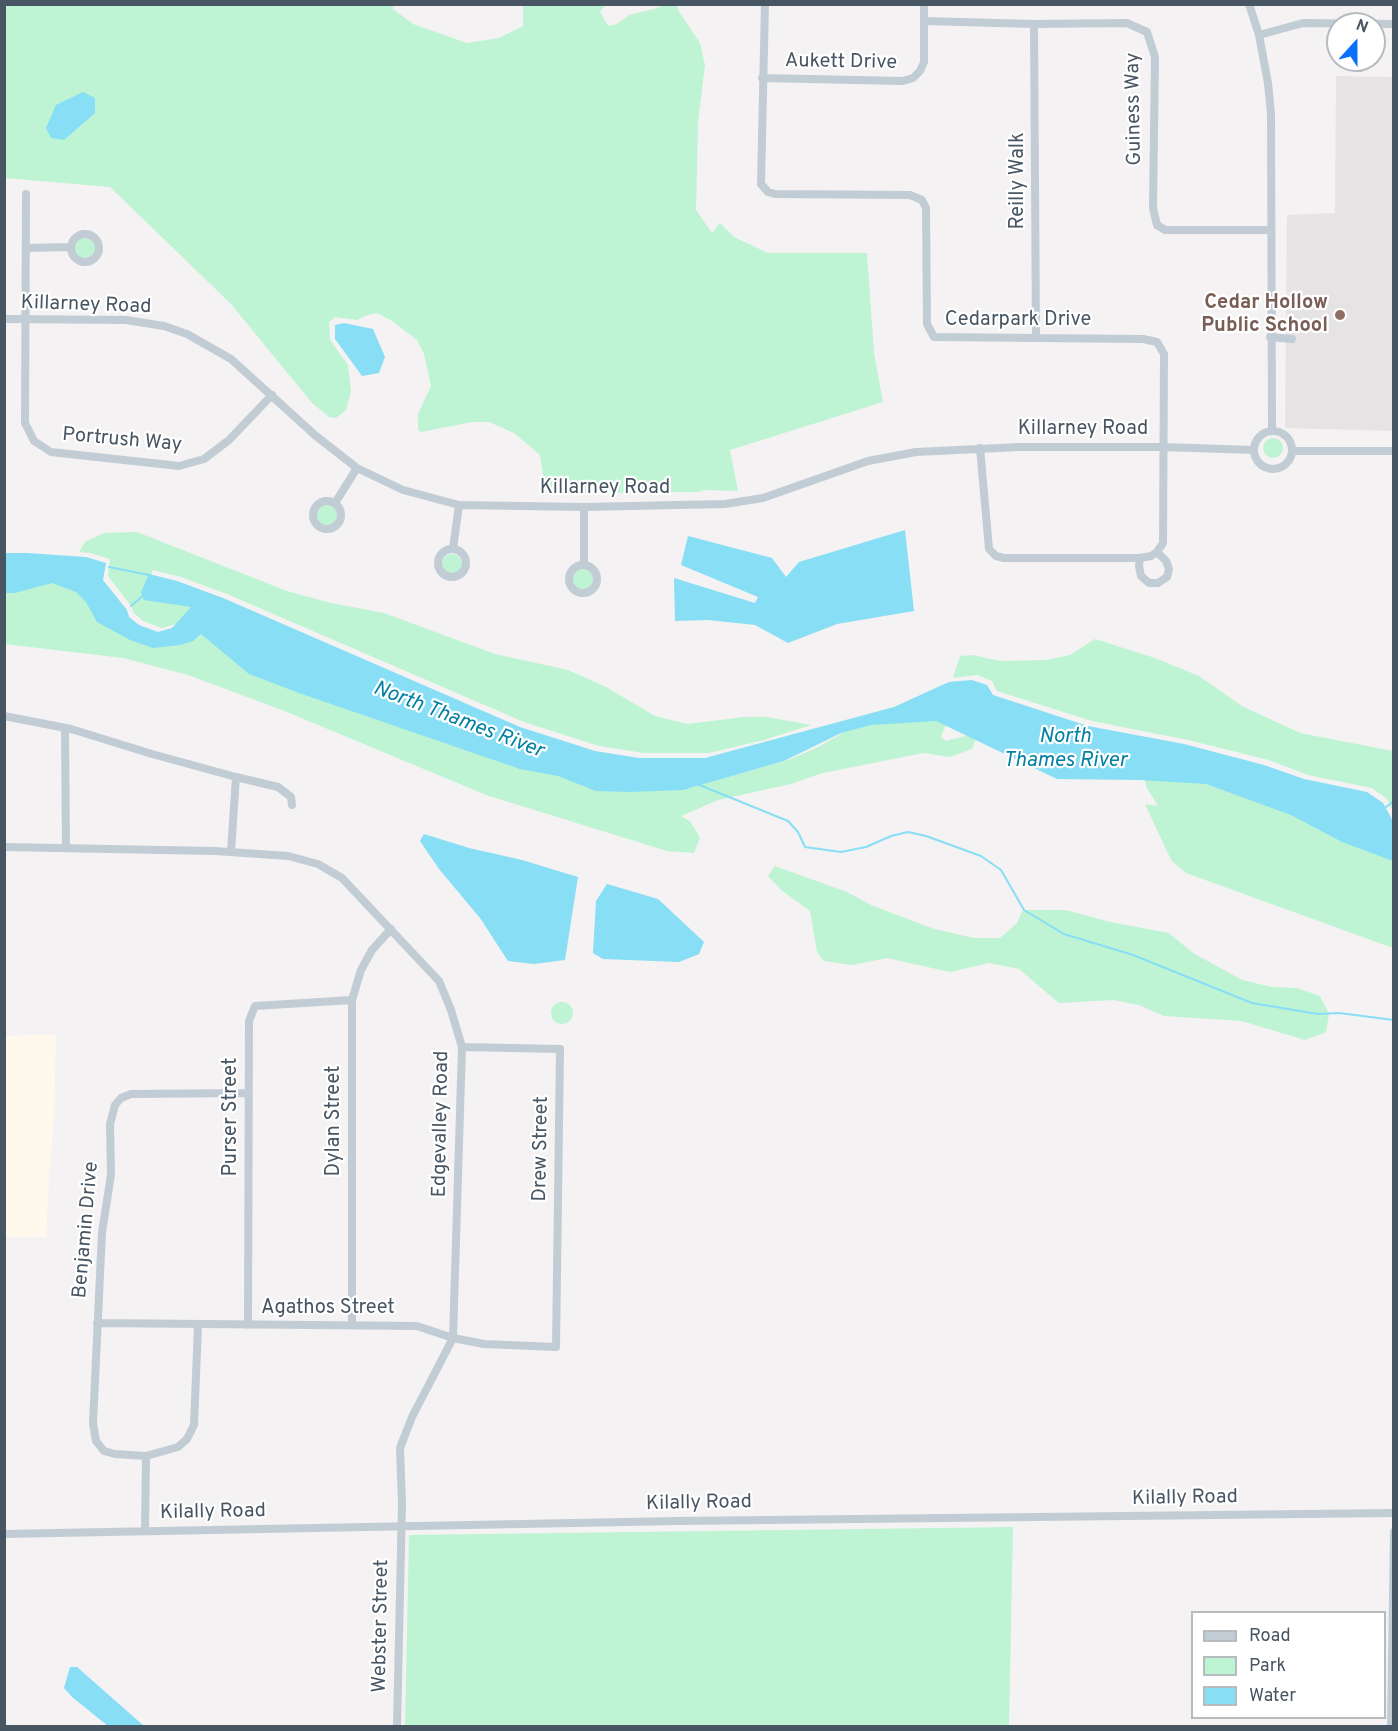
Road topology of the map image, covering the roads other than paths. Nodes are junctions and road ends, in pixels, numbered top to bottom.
1 (765, 4) edge
2 (924, 4) edge
3 (1249, 4) edge
4 (924, 21) junction
5 (1034, 24) junction
6 (1394, 24) edge
7 (1259, 35) junction
8 (762, 78) junction
9 (26, 194) dead end
10 (1270, 230) junction
11 (26, 248) junction
12 (70, 248) dead end
13 (4, 319) edge
14 (24, 320) junction
15 (1270, 337) junction
16 (1036, 338) junction
17 (1292, 339) dead end
18 (272, 395) junction
19 (1272, 431) junction
20 (1162, 447) junction
21 (980, 448) junction
22 (1254, 450) junction
23 (1293, 451) junction
24 (1394, 451) edge
25 (357, 468) junction
26 (334, 503) dead end
27 (459, 505) junction
28 (584, 507) junction
29 (453, 549) dead end
30 (1157, 552) junction
31 (1140, 558) junction
32 (584, 564) dead end
33 (4, 716) edge
34 (65, 728) junction
35 (236, 777) junction
36 (291, 806) dead end
37 (4, 847) edge
38 (66, 848) junction
39 (231, 852) junction
40 (391, 929) junction
41 (351, 1000) junction
42 (462, 1047) junction
43 (249, 1093) junction
44 (97, 1323) junction
45 (352, 1324) junction
46 (198, 1325) junction
47 (248, 1325) junction
48 (453, 1338) junction
49 (556, 1347) joint
50 (146, 1456) junction
51 (1394, 1513) edge
52 (401, 1526) junction
53 (146, 1531) junction
54 (1394, 1532) edge
55 (4, 1534) edge
56 (397, 1726) edge
57 (1391, 1726) edge

1 - 8 street, Cedarpark Drive
2 - 4 street, Aukett Drive
3 - 7 street
4 - 5 street, Guiness Way
4 - 8 street, Aukett Drive
5 - 10 street, Guiness Way
5 - 16 street, Reilly Walk
6 - 7 street
7 - 10 street
8 - 16 street, Cedarpark Drive
9 - 11 street, Portrush Way
10 - 15 street
11 - 12 street
11 - 14 street, Portrush Way
13 - 14 street, Killarney Road
14 - 18 street, Killarney Road
14 - 18 street, Portrush Way
15 - 17 street
15 - 19 street
16 - 20 street, Cedarpark Drive
18 - 25 street, Killarney Road
19 - 22 street
19 - 23 street
20 - 21 street, Killarney Road
20 - 22 street, Killarney Road
20 - 30 street
21 - 28 street, Killarney Road
21 - 31 street
22 - 23 street
23 - 24 street
25 - 26 street
25 - 27 street, Killarney Road
27 - 28 street, Killarney Road
27 - 29 street
28 - 32 street
30 - 31 street
30 - 31 street
33 - 34 street
34 - 35 street
34 - 38 street
35 - 36 street
35 - 39 street
37 - 38 street, Edgevalley Road
38 - 39 street, Edgevalley Road
39 - 40 street, Edgevalley Road
40 - 41 street, Dylan Street
40 - 42 street, Edgevalley Road
41 - 43 street, Purser Street
41 - 45 street, Dylan Street
42 - 48 street, Edgevalley Road
42 - 49 street, Drew Street
43 - 44 street, Benjamin Drive
43 - 47 street, Purser Street
44 - 46 street, Agathos Street
44 - 50 street, Benjamin Drive
45 - 47 street, Agathos Street
45 - 48 street, Agathos Street
46 - 47 street, Agathos Street
46 - 50 street, Benjamin Drive
48 - 49 street, Agathos Street
48 - 52 street, Edgevalley Road
50 - 53 street
51 - 52 street, Kilally Road
52 - 53 street, Kilally Road
52 - 56 street, Webster Street
53 - 55 street, Kilally Road
54 - 57 street

